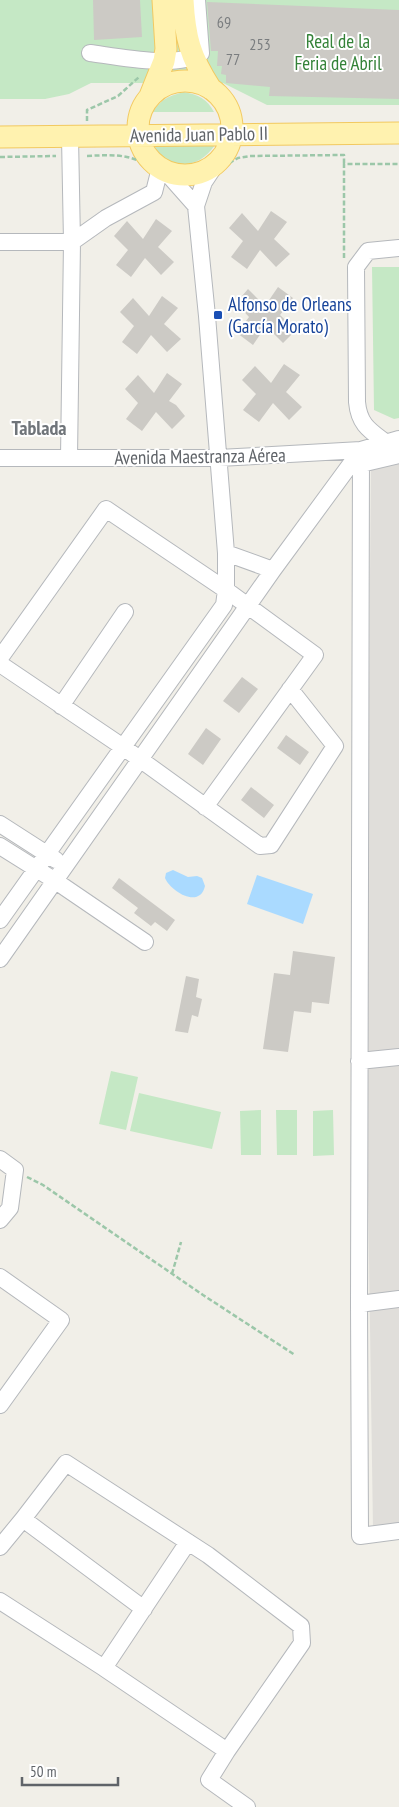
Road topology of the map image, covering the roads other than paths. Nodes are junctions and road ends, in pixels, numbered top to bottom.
1 (163, 0) edge
2 (183, 0) edge
3 (198, 0) edge
4 (90, 53) dead end
5 (193, 58) junction
6 (164, 61) junction
7 (211, 89) junction
8 (150, 96) junction
9 (399, 121) edge
10 (0, 124) edge
11 (232, 127) junction
12 (138, 129) junction
13 (399, 133) edge
14 (0, 137) edge
15 (70, 146) junction
16 (216, 164) junction
17 (163, 170) junction
18 (196, 206) junction
19 (0, 242) edge
20 (72, 242) junction
21 (399, 248) edge
22 (392, 441) edge
23 (399, 455) edge
24 (361, 457) junction
25 (0, 458) edge
26 (69, 458) junction
27 (219, 458) junction
28 (226, 553) junction
29 (273, 570) junction
30 (226, 590) junction
31 (248, 606) junction
32 (125, 612) dead end
33 (0, 658) edge
34 (0, 664) edge
35 (290, 689) junction
36 (61, 706) junction
37 (123, 747) junction
38 (139, 760) junction
39 (205, 807) junction
40 (0, 824) edge
41 (0, 846) edge
42 (47, 855) junction
43 (65, 865) junction
44 (37, 870) junction
45 (54, 880) junction
46 (0, 920) edge
47 (145, 942) dead end
48 (0, 959) edge
49 (399, 1057) edge
50 (359, 1061) junction
51 (0, 1159) edge
52 (0, 1220) edge
53 (0, 1277) edge
54 (399, 1299) edge
55 (359, 1304) junction
56 (0, 1405) edge
57 (23, 1519) junction
58 (399, 1531) edge
59 (188, 1542) junction
60 (0, 1547) edge
61 (0, 1601) edge
62 (144, 1609) junction
63 (104, 1668) junction
64 (226, 1751) junction
65 (247, 1807) edge

1 - 6 main road
2 - 5 main road
3 - 5 street
4 - 6 street
5 - 6 street
5 - 7 main road
6 - 8 main road
7 - 8 main road
7 - 11 main road
8 - 12 main road
9 - 11 main road, Avenida Juan Pablo II
10 - 12 main road, Avenida Juan Pablo II
11 - 12 main road, Avenida Juan Pablo II
11 - 13 main road, Avenida Juan Pablo II
11 - 16 main road
12 - 15 main road, Avenida Juan Pablo II
12 - 17 main road
14 - 15 main road, Avenida Juan Pablo II
15 - 20 street
16 - 17 main road
16 - 18 street
17 - 18 street
17 - 20 street
18 - 27 street
19 - 20 street
20 - 26 street
21 - 22 street
22 - 24 street, Avenida Maestranza Aérea
23 - 24 street
24 - 27 street, Avenida Maestranza Aérea
24 - 29 street
24 - 50 street
25 - 26 street, Avenida Maestranza Aérea
26 - 27 street, Avenida Maestranza Aérea
27 - 28 street
28 - 29 street
28 - 30 street
29 - 31 street
30 - 31 street
30 - 33 street
30 - 37 street
31 - 35 street
31 - 38 street
32 - 36 street
34 - 36 street
35 - 39 street
35 - 39 street
36 - 37 street
37 - 38 street
37 - 42 street
38 - 39 street
38 - 43 street
40 - 42 street
41 - 44 street
42 - 43 street
42 - 44 street
43 - 45 street
44 - 45 street
44 - 46 street
45 - 47 street
45 - 48 street
49 - 50 street
50 - 55 street
51 - 52 street
53 - 56 street
54 - 55 street
55 - 58 street
57 - 59 street
57 - 60 street
57 - 62 street
59 - 62 street
59 - 64 street
61 - 63 street
62 - 63 street
63 - 64 street
64 - 65 street

